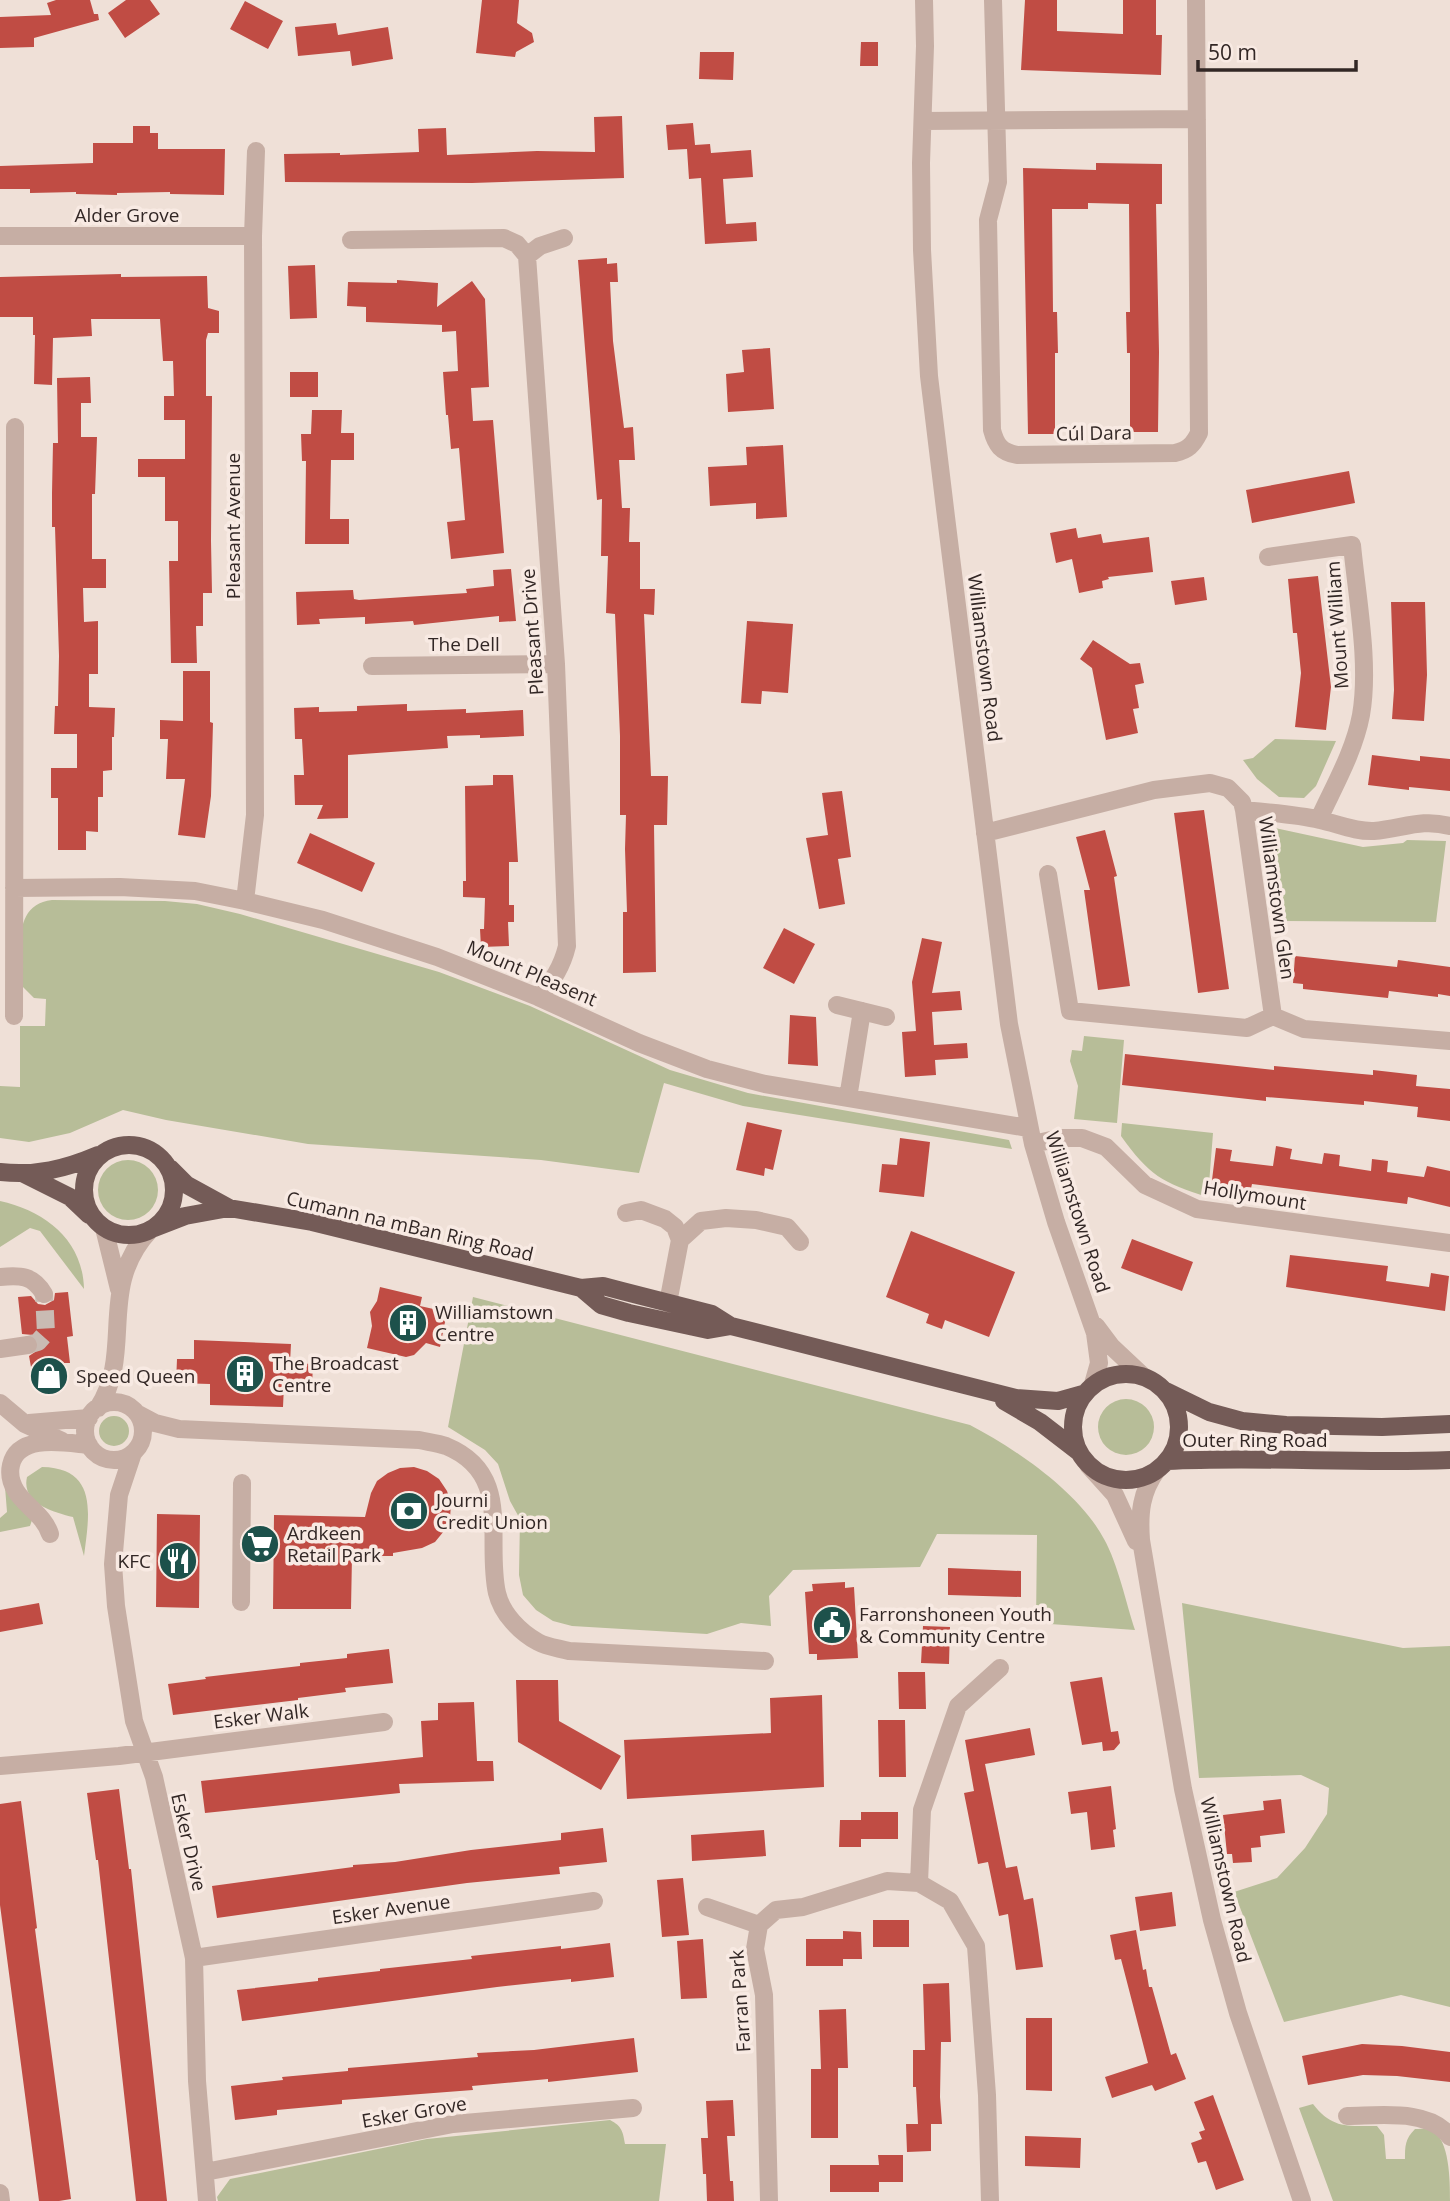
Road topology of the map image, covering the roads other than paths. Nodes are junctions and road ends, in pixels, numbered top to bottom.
1 (924, 0) edge
2 (993, 0) edge
3 (1196, 0) edge
4 (1197, 119) junction
5 (996, 120) junction
6 (923, 121) junction
7 (256, 151) dead end
8 (0, 236) edge
9 (253, 236) junction
10 (564, 238) dead end
11 (351, 240) dead end
12 (527, 256) junction
13 (15, 426) dead end
14 (1268, 556) dead end
15 (556, 664) junction
16 (372, 666) dead end
17 (1244, 810) junction
18 (1319, 819) junction
19 (1450, 826) edge
20 (985, 833) junction
21 (1048, 874) dead end
22 (14, 888) junction
23 (245, 901) junction
24 (538, 997) junction
25 (837, 1005) dead end
26 (862, 1011) junction
27 (14, 1016) dead end
28 (1273, 1016) junction
29 (886, 1017) dead end
30 (1450, 1041) edge
31 (848, 1098) junction
32 (1031, 1136) junction
33 (102, 1154) junction
34 (163, 1160) junction
35 (0, 1172) edge
36 (24, 1174) junction
37 (229, 1208) junction
38 (626, 1213) dead end
39 (99, 1224) junction
40 (152, 1229) junction
41 (680, 1240) junction
42 (800, 1242) dead end
43 (1450, 1243) edge
44 (0, 1277) edge
45 (119, 1289) junction
46 (581, 1289) junction
47 (44, 1294) dead end
48 (668, 1303) junction
49 (1087, 1311) junction
50 (731, 1326) junction
51 (28, 1345) dead end
52 (0, 1349) edge
53 (115, 1367) junction
54 (1143, 1376) junction
55 (976, 1388) junction
56 (1088, 1389) junction
57 (1166, 1391) junction
58 (0, 1404) edge
59 (134, 1411) junction
60 (93, 1413) junction
61 (25, 1424) junction
62 (1450, 1424) edge
63 (179, 1429) junction
64 (66, 1443) junction
65 (136, 1450) junction
66 (95, 1451) junction
67 (1083, 1459) junction
68 (1450, 1460) edge
69 (1162, 1466) junction
70 (242, 1483) dead end
71 (119, 1495) junction
72 (50, 1534) dead end
73 (1143, 1561) junction
74 (241, 1602) dead end
75 (765, 1661) dead end
76 (1000, 1668) dead end
77 (384, 1722) dead end
78 (144, 1753) junction
79 (0, 1766) edge
80 (919, 1883) junction
81 (594, 1901) dead end
82 (707, 1907) dead end
83 (759, 1925) junction
84 (194, 1958) junction
85 (633, 2108) dead end
86 (1347, 2116) dead end
87 (1450, 2137) edge
88 (205, 2172) junction
89 (0, 2193) edge
90 (1, 2201) edge
91 (206, 2201) edge
92 (769, 2201) edge
93 (989, 2201) edge
94 (1302, 2201) edge

1 - 6 street, Williamstown Road
2 - 5 street, Cúl Dara
3 - 4 street, Cúl Dara
4 - 5 street
4 - 5 street, Cúl Dara
5 - 6 street
6 - 20 street, Williamstown Road
7 - 9 street, Pleasant Avenue
8 - 9 street, Alder Grove
9 - 23 street, Pleasant Avenue
10 - 12 street
11 - 12 street
12 - 15 street, Pleasant Drive
13 - 22 street
14 - 18 street, Mount William
15 - 16 street, The Dell
15 - 24 street, Pleasant Drive
17 - 18 street
17 - 20 street, Williamstown Glen
17 - 28 street, Williamstown Glen
18 - 19 street
20 - 32 street, Williamstown Road
21 - 28 street
22 - 23 street, Mount Pleasent
22 - 27 street
23 - 24 street, Mount Pleasent
24 - 31 street, Mount Pleasent
25 - 26 street
26 - 29 street
26 - 31 street
28 - 30 street
31 - 32 street, Mount Pleasent
32 - 43 street, Hollymount
32 - 49 street, Williamstown Road
33 - 34 main road
33 - 36 main road
33 - 39 main road
34 - 37 main road, Cumann na mBan Ring Road
34 - 40 main road
35 - 36 main road
36 - 39 main road
37 - 40 main road, Cumann na mBan Ring Road
37 - 46 main road, Cumann na mBan Ring Road
38 - 41 street
39 - 40 main road
39 - 45 street
40 - 45 street
41 - 42 street
41 - 48 street
44 - 47 street
45 - 53 street
46 - 48 main road, Cumann na mBan Ring Road
46 - 50 main road, Cumann na mBan Ring Road
48 - 50 main road, Cumann na mBan Ring Road
49 - 54 street, Williamstown Road
49 - 56 street, Williamstown Road
50 - 55 main road, Cumann na mBan Ring Road
51 - 52 street
53 - 59 street
53 - 60 street
54 - 56 main road
54 - 57 main road
55 - 56 main road, Cumann na mBan Ring Road
55 - 67 main road, Cumann na mBan Ring Road
56 - 67 main road
57 - 62 main road
57 - 69 main road
58 - 61 street
59 - 60 street
59 - 63 street
59 - 65 street
60 - 61 street
60 - 66 street
61 - 64 street
63 - 65 street
63 - 75 street
64 - 66 street
64 - 72 street
65 - 66 street
65 - 71 street, Esker Drive
66 - 71 street, Esker Drive
67 - 69 main road
67 - 73 street
68 - 69 main road, Outer Ring Road
69 - 73 street
70 - 74 street
71 - 78 street, Esker Drive
73 - 94 street, Williamstown Road
76 - 80 street
77 - 78 street, Esker Walk
78 - 79 street, Esker Walk
78 - 84 street, Esker Drive
80 - 83 street, Farran Park
80 - 93 street, Farran Park
81 - 84 street, Esker Avenue
82 - 83 street
83 - 92 street, Farran Park
84 - 88 street, Esker Drive
85 - 88 street, Esker Grove
86 - 87 street
88 - 91 street, Esker Drive
89 - 90 street

